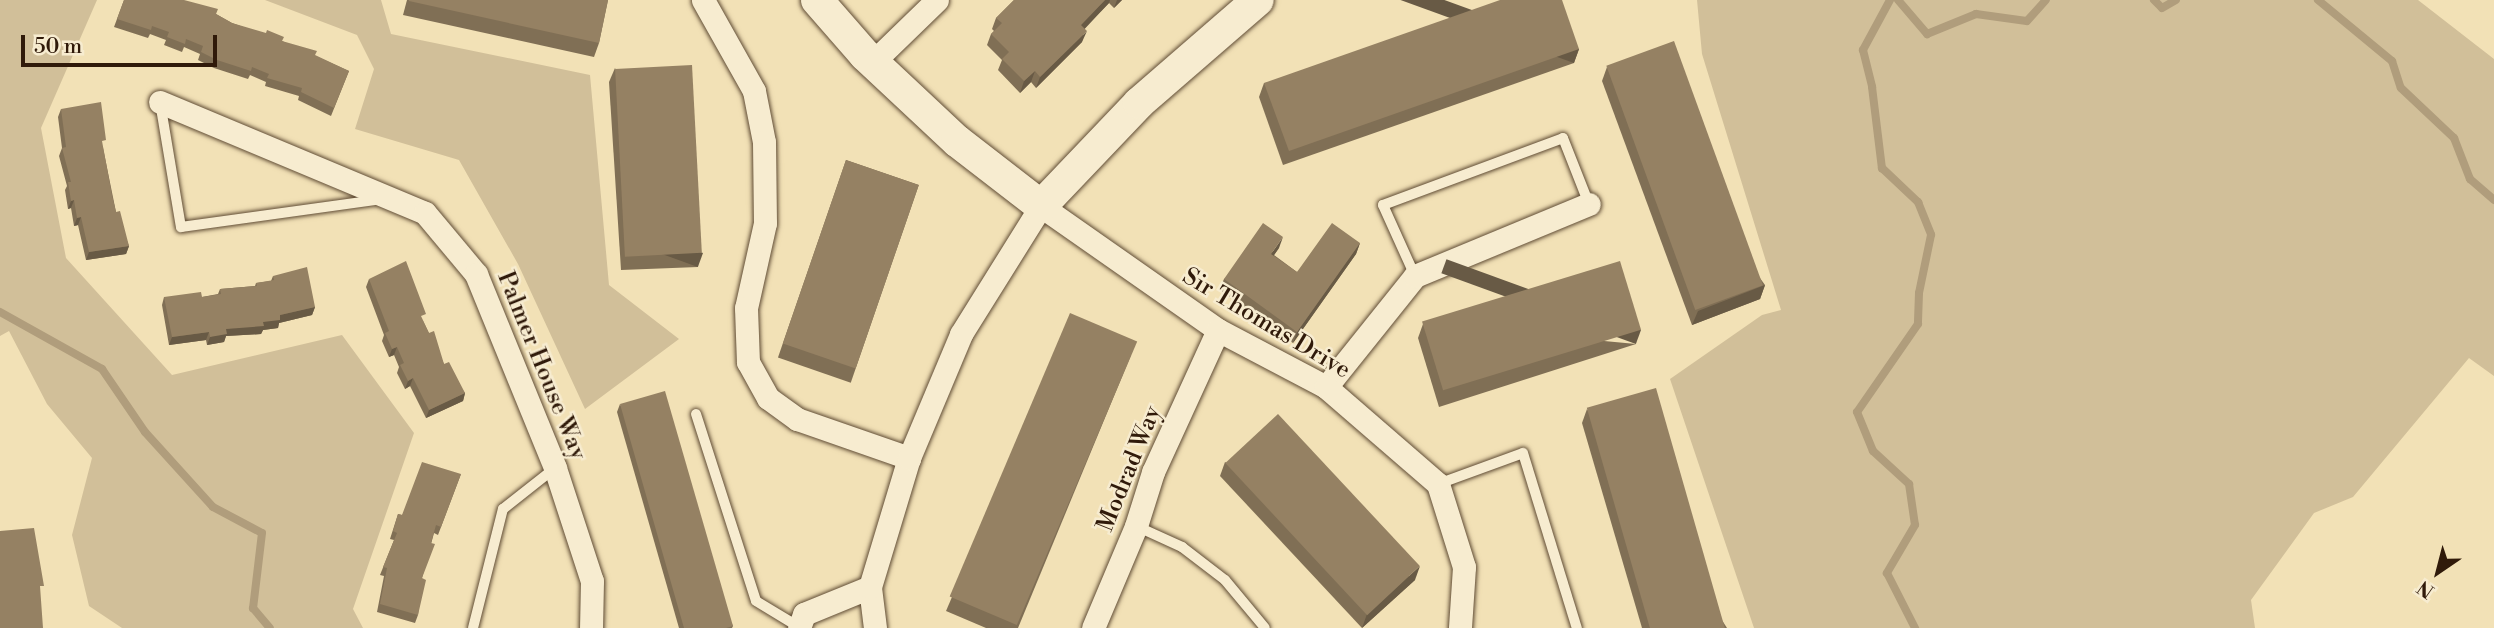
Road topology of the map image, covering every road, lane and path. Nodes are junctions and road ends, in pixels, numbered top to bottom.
1 (703, 0) edge
2 (817, 0) edge
3 (937, 0) edge
4 (1258, 0) edge
5 (873, 62) junction
6 (160, 102) joint
7 (390, 198) junction
8 (1588, 204) joint
9 (1041, 206) junction
10 (1415, 276) junction
11 (1218, 330) junction
12 (1326, 387) junction
13 (696, 414) dead end
14 (909, 458) junction
15 (555, 468) junction
16 (1438, 484) junction
17 (1136, 526) junction
18 (870, 587) junction
19 (473, 628) edge
20 (592, 628) edge
21 (799, 628) edge
22 (875, 628) edge
23 (1093, 628) edge
24 (1265, 628) edge
25 (1460, 628) edge
26 (1577, 628) edge

1 - 14 street
2 - 5 street
3 - 5 street
4 - 9 street
5 - 9 street
6 - 7 street, Palmer House Way
6 - 7 lane
7 - 15 street, Palmer House Way
8 - 10 street
8 - 10 lane
9 - 11 street, Sir Thomas Drive
9 - 14 street
10 - 12 street
11 - 12 street, Sir Thomas Drive
11 - 17 street, Modrad Way
12 - 16 street, Sir Thomas Drive
13 - 21 lane
14 - 18 street
15 - 19 lane
15 - 20 street, Palmer House Way
16 - 25 street
16 - 26 lane
17 - 23 street, Modrad Way
17 - 24 lane
18 - 21 street
18 - 22 street

